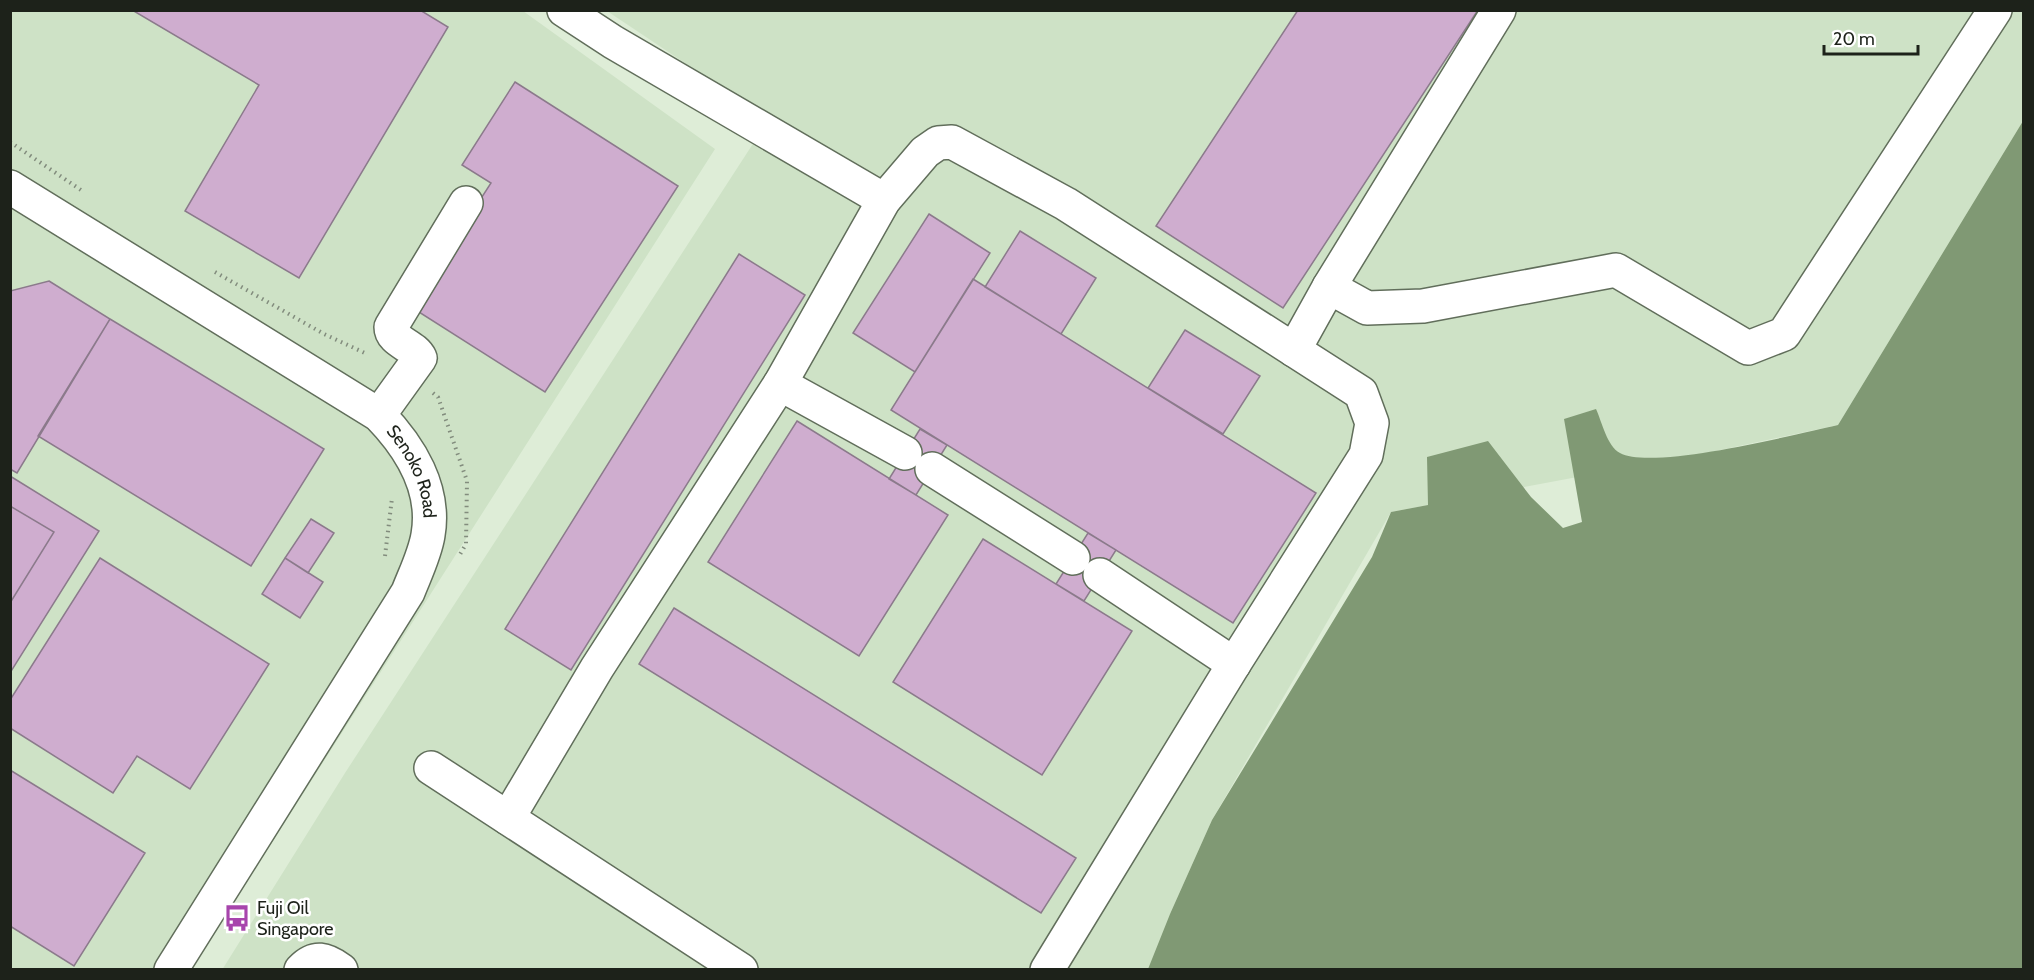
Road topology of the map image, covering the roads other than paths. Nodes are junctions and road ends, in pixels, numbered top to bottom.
1 (564, 10) edge
2 (1499, 10) edge
3 (1995, 10) edge
4 (10, 187) edge
5 (885, 200) junction
6 (466, 203) dead end
7 (1329, 287) junction
8 (1294, 350) junction
9 (780, 384) junction
10 (380, 415) junction
11 (1073, 558) dead end
12 (1100, 575) dead end
13 (1234, 664) junction
14 (431, 768) dead end
15 (508, 818) junction
16 (171, 969) edge
17 (301, 969) edge
18 (341, 969) edge
19 (741, 969) edge
20 (1047, 969) edge

1 - 5 street
2 - 7 street
3 - 7 street
4 - 10 street, Senoko Road
5 - 8 street
5 - 9 street
6 - 10 street
7 - 8 street
8 - 13 street
9 - 11 street
9 - 15 street
10 - 16 street, Senoko Road
12 - 13 street
13 - 20 street
14 - 15 street
15 - 19 street
17 - 18 street

